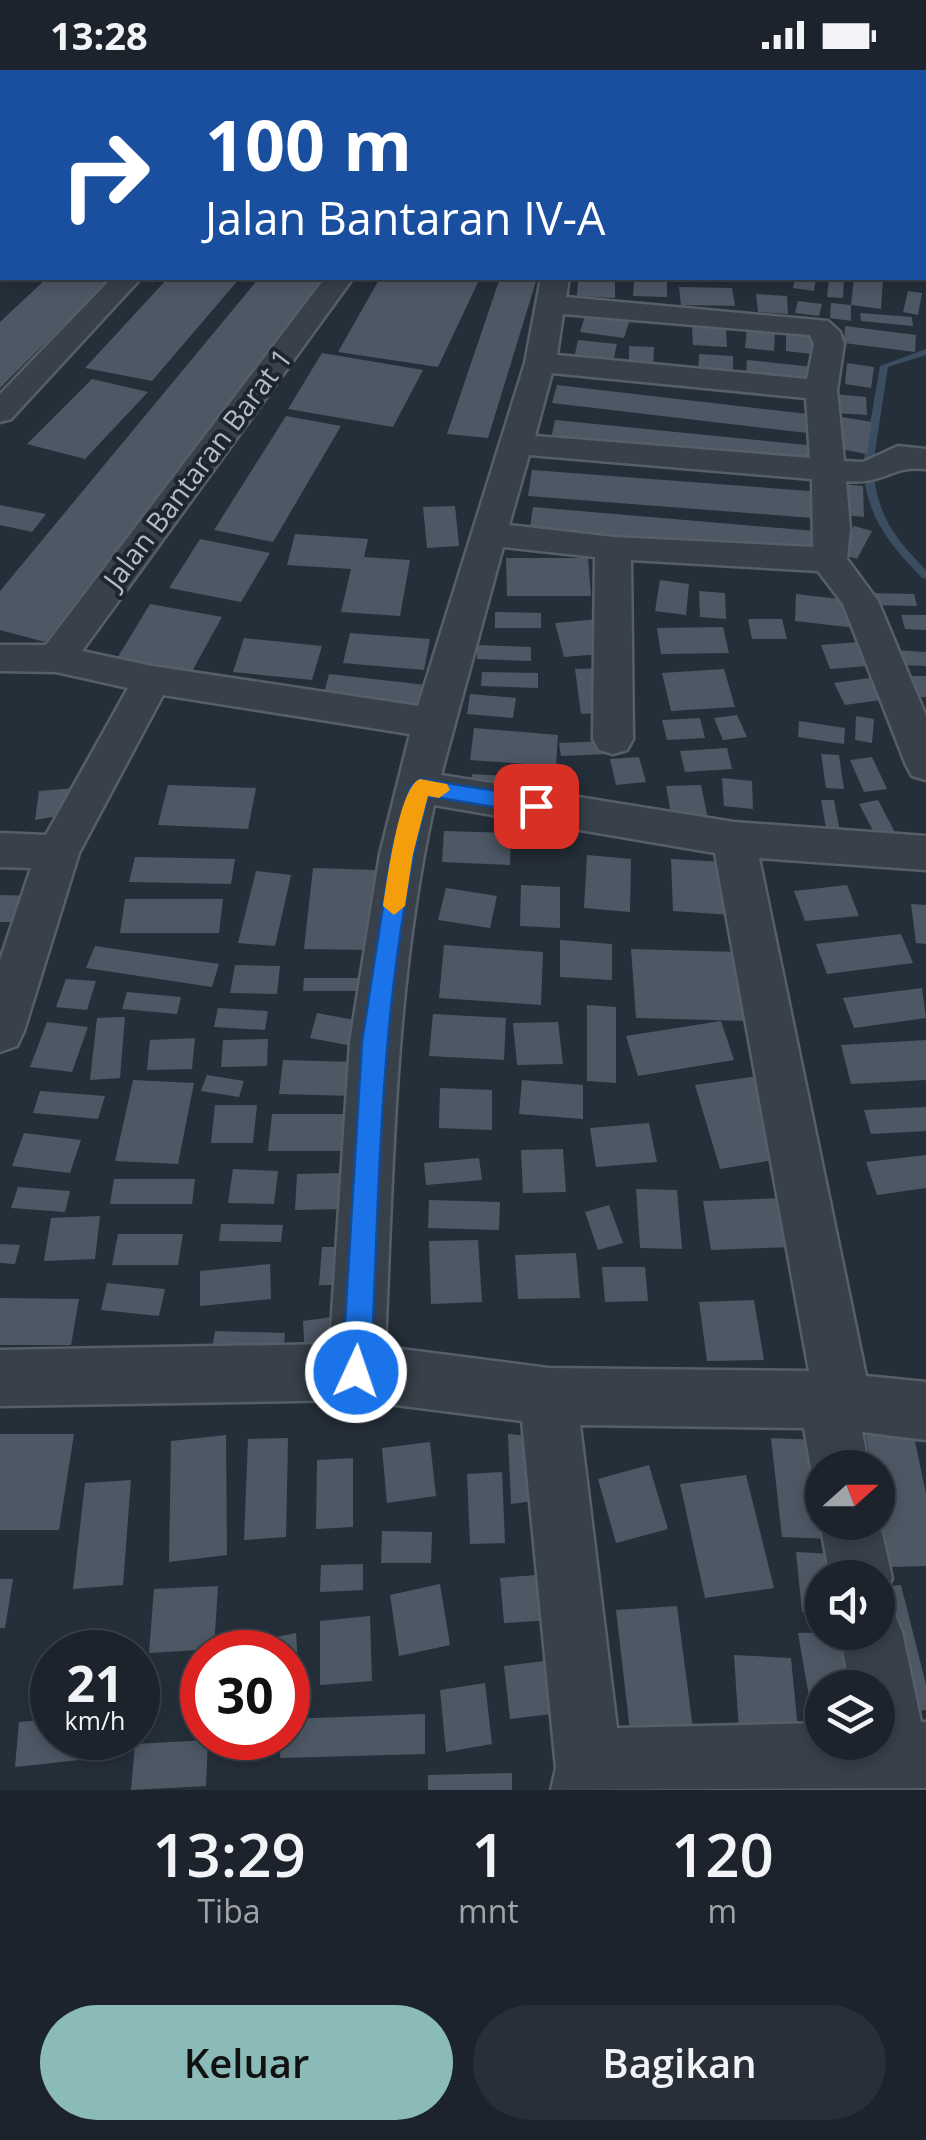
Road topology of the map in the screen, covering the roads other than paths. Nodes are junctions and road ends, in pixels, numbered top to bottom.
1 (124, 280) edge
2 (338, 280) edge
3 (552, 291) edge
4 (540, 363) junction
5 (821, 390) junction
6 (0, 412) edge
7 (514, 444) junction
8 (926, 459) edge
9 (828, 470) junction
10 (490, 534) junction
11 (613, 548) junction
12 (828, 560) junction
13 (0, 658) edge
14 (56, 659) junction
15 (152, 680) junction
16 (432, 722) junction
17 (612, 739) dead end
18 (926, 765) edge
19 (420, 787) junction
20 (734, 839) junction
21 (0, 850) edge
22 (58, 852) junction
23 (926, 853) edge
24 (0, 1031) edge
25 (356, 1372) junction
26 (0, 1378) edge
27 (548, 1396) junction
28 (836, 1400) junction
29 (926, 1410) edge
30 (839, 1450) edge
31 (878, 1650) edge
32 (910, 1754) edge
33 (586, 1779) edge

1 - 6 street
2 - 14 street, Jalan Bantaran Barat 1
3 - 4 street
3 - 5 street
4 - 5 street
4 - 7 street
5 - 9 street
7 - 9 street
7 - 10 street
8 - 9 street
9 - 12 street
10 - 11 street
10 - 16 street
11 - 12 street
11 - 17 street
12 - 18 street
13 - 14 street
14 - 15 street
15 - 16 street
15 - 22 street
16 - 19 street
19 - 20 street
19 - 25 street
20 - 23 street
20 - 28 street
21 - 22 street
22 - 24 street
25 - 26 street
25 - 27 street
27 - 28 street
27 - 33 street
28 - 29 street
28 - 30 street
31 - 32 street
32 - 33 street

